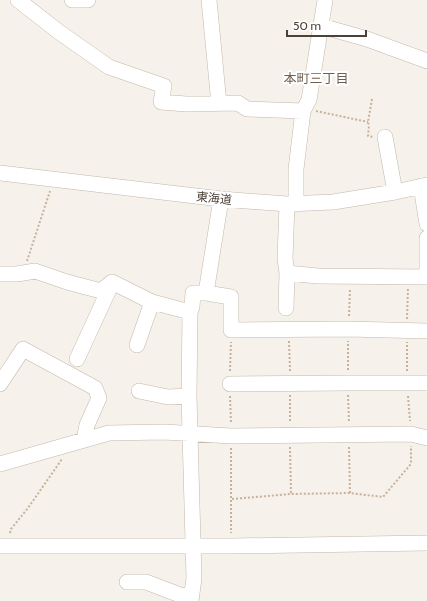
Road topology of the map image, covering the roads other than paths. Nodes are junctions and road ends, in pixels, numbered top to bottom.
1 (18, 0) edge
2 (72, 0) edge
3 (88, 0) edge
4 (209, 0) edge
5 (325, 0) edge
6 (321, 26) junction
7 (427, 61) edge
8 (219, 104) junction
9 (304, 110) junction
10 (385, 137) road end
11 (0, 173) edge
12 (424, 186) edge
13 (395, 192) junction
14 (221, 199) junction
15 (292, 204) junction
16 (427, 224) edge
17 (427, 238) edge
18 (287, 273) junction
19 (0, 274) edge
20 (427, 277) edge
21 (112, 282) junction
22 (206, 293) junction
23 (152, 302) junction
24 (286, 308) dead end
25 (190, 312) junction
26 (427, 331) edge
27 (137, 345) dead end
28 (77, 359) dead end
29 (1, 379) edge
30 (427, 383) edge
31 (230, 384) dead end
32 (139, 391) dead end
33 (189, 396) junction
34 (190, 434) junction
35 (427, 438) edge
36 (84, 440) junction
37 (0, 464) edge
38 (427, 543) edge
39 (3, 546) edge
40 (193, 546) junction
41 (127, 582) dead end
42 (192, 598) edge

1 - 8 street
2 - 3 street
4 - 8 street
5 - 6 street
6 - 7 street
6 - 9 street
8 - 9 street
9 - 15 street
10 - 13 street
11 - 14 street, 東海道
12 - 13 street, 東海道
12 - 16 street
13 - 15 street, 東海道
14 - 15 street, 東海道
14 - 22 street
15 - 18 street
17 - 20 street
18 - 20 street
18 - 24 street
19 - 21 street
21 - 23 street
21 - 28 street
22 - 25 street
22 - 26 street
23 - 25 street
23 - 27 street
25 - 33 street
29 - 36 street
30 - 31 street
32 - 33 street
33 - 34 street
34 - 35 street
34 - 36 street
34 - 40 street
36 - 37 street
38 - 40 street
39 - 40 street
40 - 42 street
41 - 42 street

